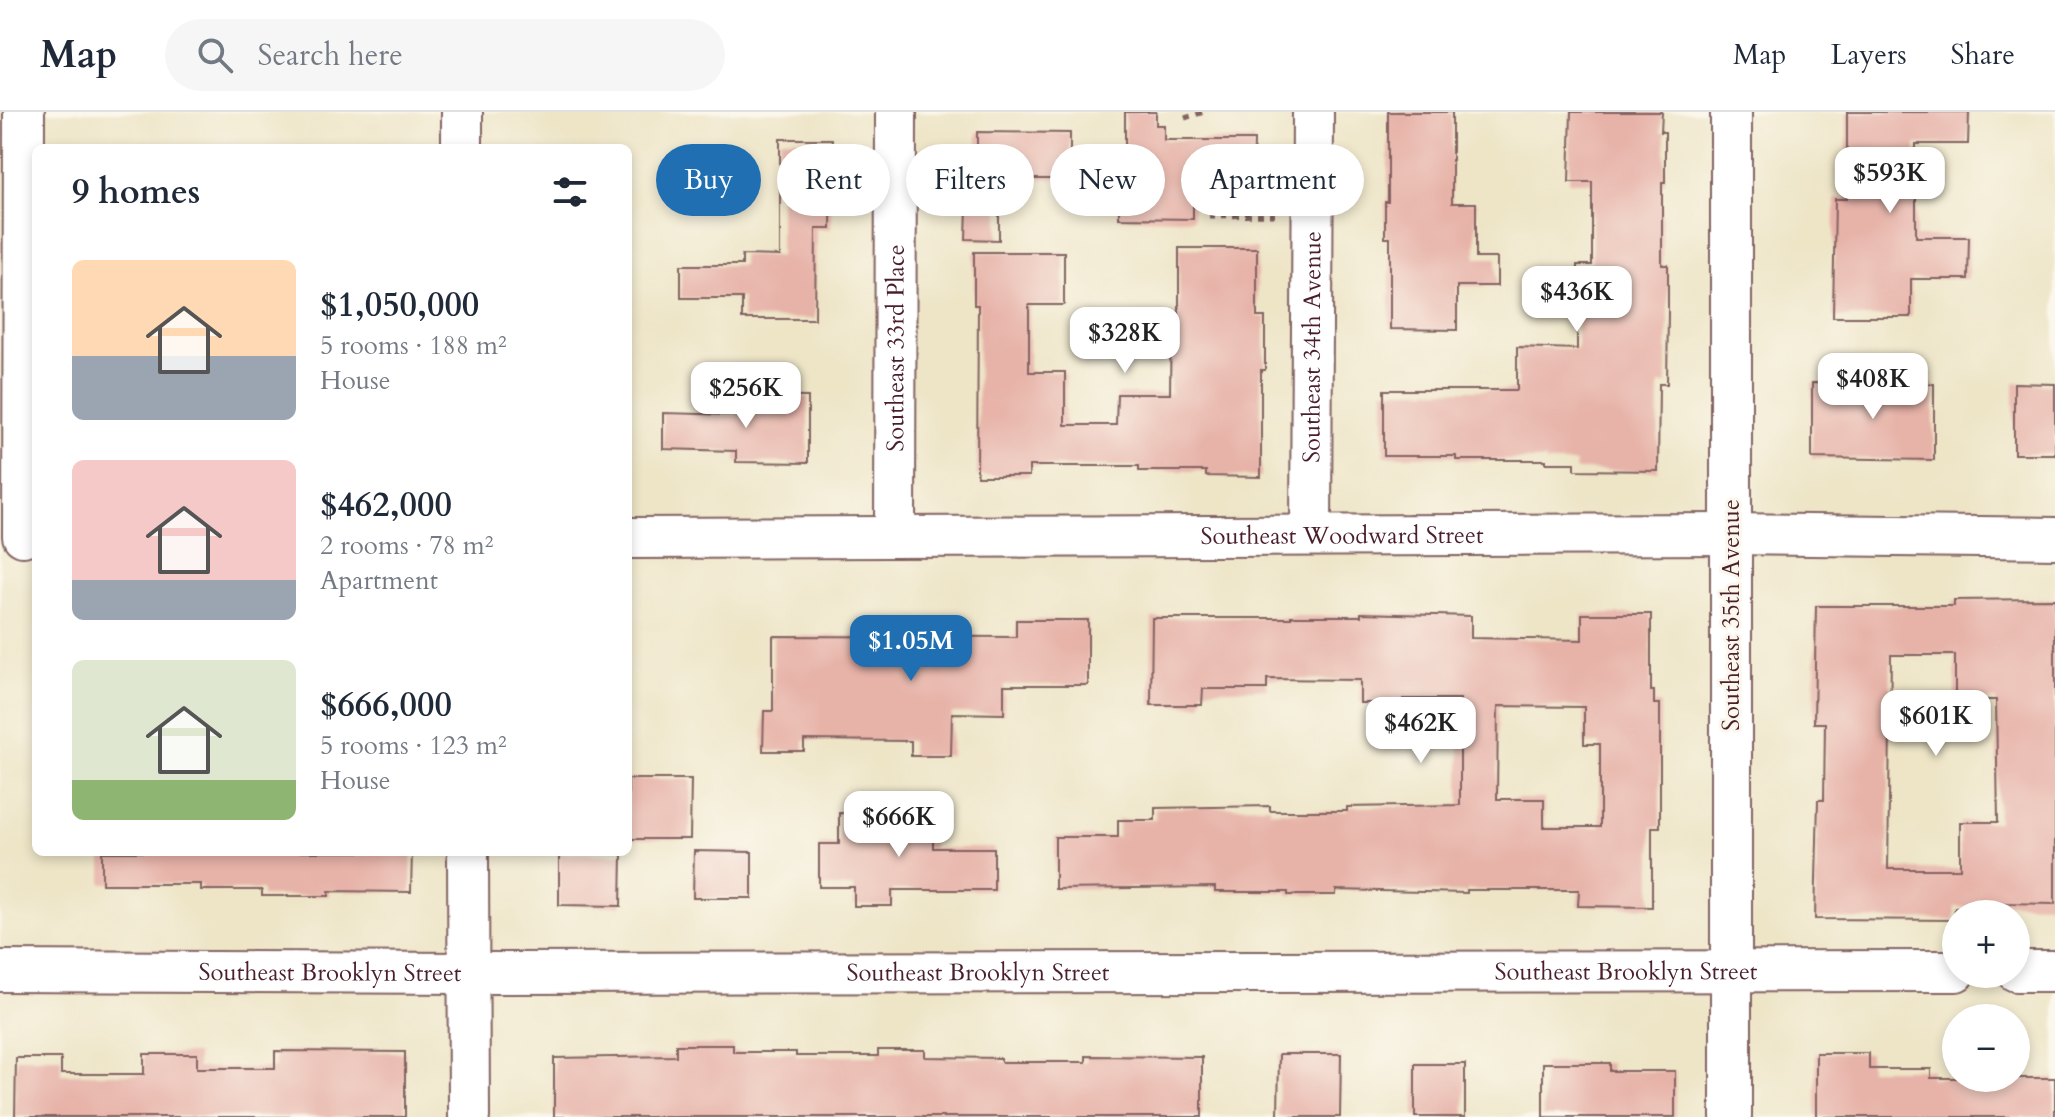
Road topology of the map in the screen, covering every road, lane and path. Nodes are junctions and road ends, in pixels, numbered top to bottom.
1 (24, 112) edge
2 (462, 112) edge
3 (896, 112) edge
4 (1204, 112) edge
5 (1313, 112) edge
6 (1731, 112) edge
7 (1185, 118) dead end
8 (462, 144) edge
9 (1313, 144) edge
10 (1313, 216) edge
11 (1731, 534) junction
12 (1311, 535) junction
13 (20, 536) edge
14 (895, 536) junction
15 (632, 538) edge
16 (2055, 538) edge
17 (468, 856) edge
18 (1730, 970) junction
19 (0, 971) edge
20 (1942, 971) edge
21 (2030, 971) edge
22 (2055, 971) edge
23 (469, 973) junction
24 (469, 1117) edge
25 (1731, 1117) edge

1 - 13 street
2 - 8 street
3 - 14 street, Southeast 33rd Place
4 - 7 path
5 - 9 street, Southeast 34th Avenue
6 - 11 street, Southeast 35th Avenue
10 - 12 street, Southeast 34th Avenue
11 - 12 street, Southeast Woodward Street
11 - 16 street, Southeast Woodward Street
11 - 18 street, Southeast 35th Avenue
12 - 14 street, Southeast Woodward Street
14 - 15 street, Southeast Woodward Street
17 - 23 street
18 - 20 street, Southeast Brooklyn Street
18 - 23 street, Southeast Brooklyn Street
18 - 25 street, Southeast 35th Avenue
19 - 23 street, Southeast Brooklyn Street
21 - 22 street
23 - 24 street

